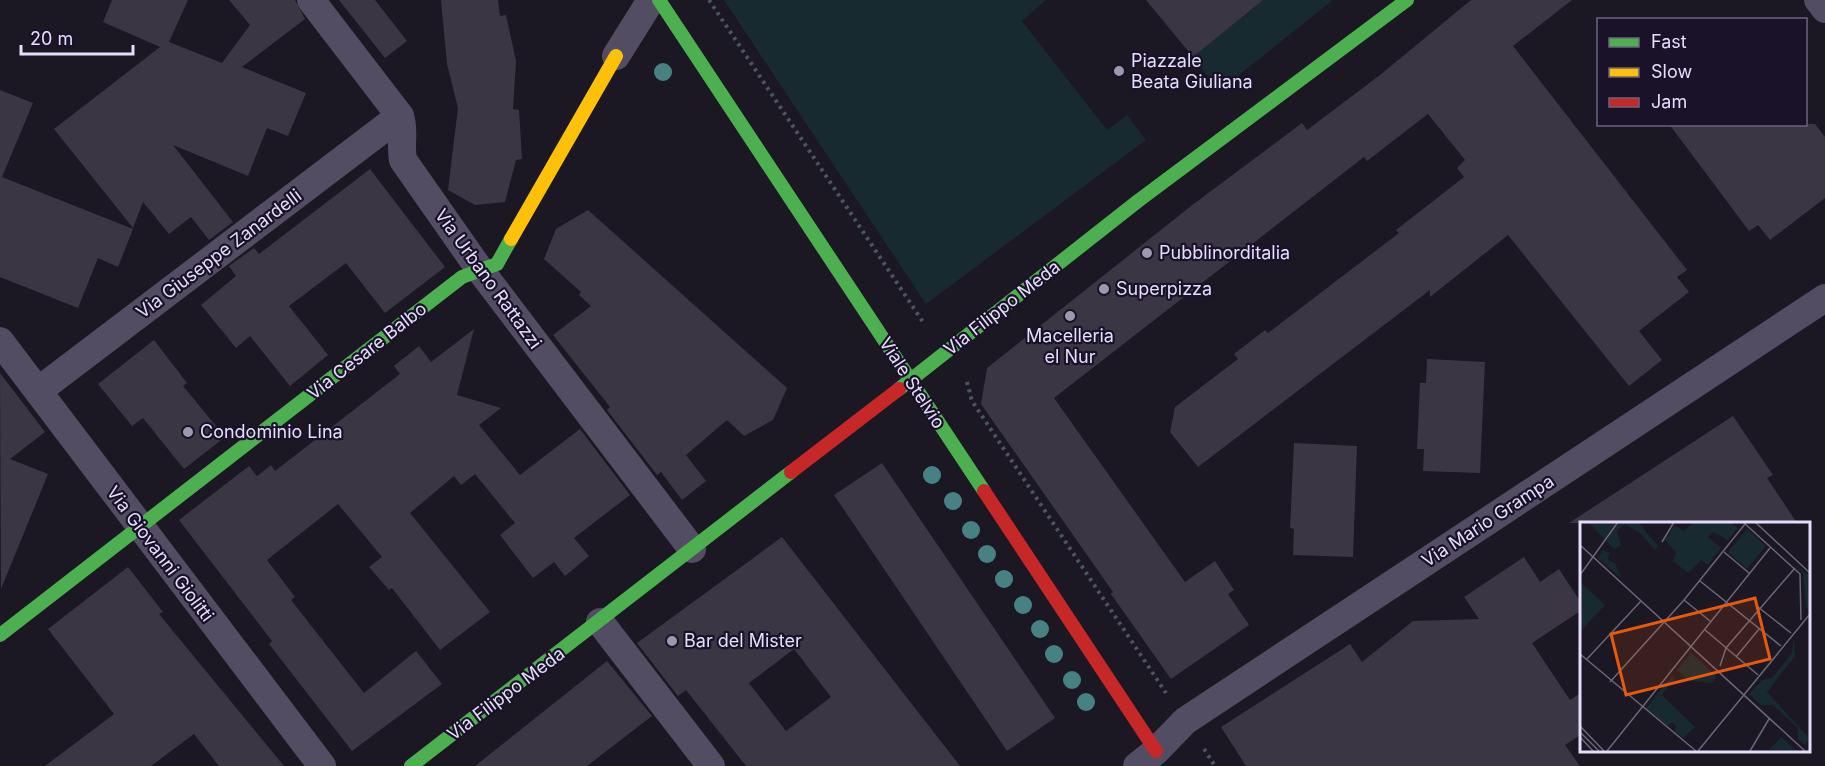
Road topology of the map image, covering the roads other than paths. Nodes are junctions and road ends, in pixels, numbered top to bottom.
1 (311, 0) edge
2 (651, 0) edge
3 (658, 0) edge
4 (1407, 0) edge
5 (1818, 0) edge
6 (1825, 9) edge
7 (616, 56) joint
8 (400, 116) junction
9 (480, 270) junction
10 (1825, 298) edge
11 (0, 341) edge
12 (911, 380) junction
13 (38, 391) junction
14 (139, 526) junction
15 (692, 549) junction
16 (600, 622) junction
17 (0, 635) edge
18 (1153, 761) edge
19 (322, 766) edge
20 (411, 766) edge
21 (711, 766) edge

1 - 8 street
2 - 7 street, Via Cesare Balbo
3 - 12 street, Viale Stelvio
4 - 12 street, Via Filippo Meda
5 - 6 street
7 - 9 street, Via Cesare Balbo
8 - 9 street, Via Urbano Rattazzi
8 - 13 street, Via Giuseppe Zanardelli
9 - 14 street, Via Cesare Balbo
9 - 15 street, Via Urbano Rattazzi
10 - 18 street, Via Mario Grampa
11 - 13 street, Via Giovanni Giolitti
12 - 15 street, Via Filippo Meda
12 - 18 street, Viale Stelvio
13 - 14 street, Via Giovanni Giolitti
14 - 17 street, Via Cesare Balbo
14 - 19 street, Via Giovanni Giolitti
15 - 16 street, Via Filippo Meda
16 - 20 street, Via Filippo Meda
16 - 21 street

